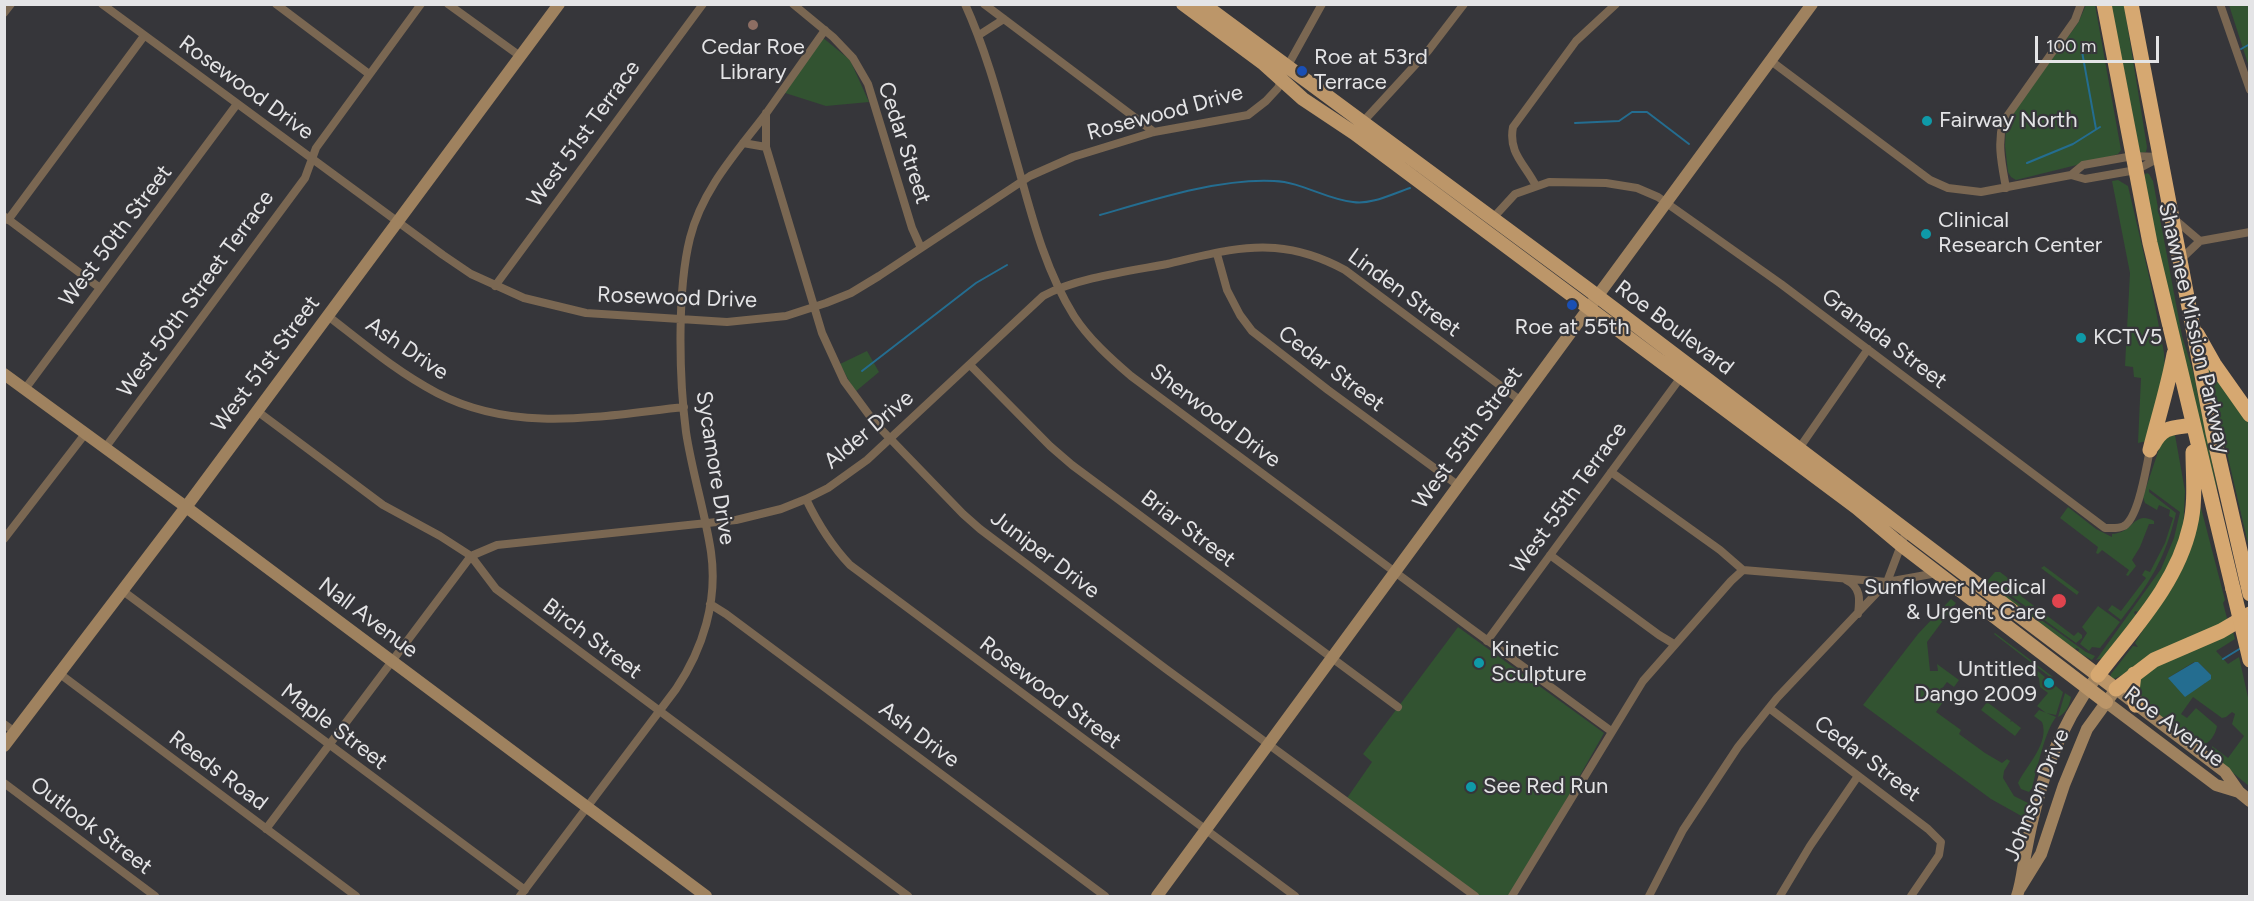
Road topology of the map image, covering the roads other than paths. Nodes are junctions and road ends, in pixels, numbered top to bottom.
1 (11, 4) edge
2 (102, 4) edge
3 (276, 4) edge
4 (421, 4) edge
5 (448, 4) edge
6 (559, 4) edge
7 (703, 4) edge
8 (794, 4) edge
9 (966, 4) edge
10 (984, 4) edge
11 (1183, 4) edge
12 (1203, 4) edge
13 (1322, 4) edge
14 (1464, 4) edge
15 (1616, 4) edge
16 (1812, 4) edge
17 (2081, 4) edge
18 (2104, 4) edge
19 (2131, 4) edge
20 (2220, 4) edge
21 (4, 14) edge
22 (1005, 19) junction
23 (825, 30) junction
24 (979, 34) junction
25 (144, 36) junction
26 (520, 56) junction
27 (1771, 61) junction
28 (1284, 73) junction
29 (369, 74) junction
30 (2250, 90) edge
31 (237, 104) junction
32 (766, 113) junction
33 (1358, 128) junction
34 (1155, 132) junction
35 (742, 143) junction
36 (766, 147) junction
37 (2159, 157) junction
38 (311, 159) junction
39 (2134, 163) junction
40 (2071, 175) junction
41 (1022, 182) junction
42 (1536, 186) junction
43 (2006, 188) junction
44 (1667, 202) junction
45 (2171, 217) junction
46 (1493, 218) junction
47 (6, 219) edge
48 (398, 222) junction
49 (2250, 232) edge
50 (2200, 242) junction
51 (921, 248) junction
52 (1217, 254) junction
53 (2179, 261) junction
54 (495, 286) junction
55 (100, 288) junction
56 (1060, 290) junction
57 (1594, 302) junction
58 (815, 307) junction
59 (328, 316) junction
60 (682, 320) junction
61 (2192, 326) junction
62 (2175, 348) junction
63 (1868, 349) junction
64 (969, 365) junction
65 (4, 374) edge
66 (1681, 377) junction
67 (25, 389) junction
68 (1521, 401) junction
69 (684, 407) junction
70 (257, 411) junction
71 (2250, 415) edge
72 (2193, 425) junction
73 (85, 434) junction
74 (891, 440) junction
75 (105, 448) junction
76 (1798, 450) junction
77 (2150, 450) junction
78 (1611, 472) junction
79 (1459, 486) junction
80 (806, 499) junction
81 (186, 507) junction
82 (705, 524) junction
83 (1904, 538) junction
84 (4, 539) edge
85 (1550, 555) junction
86 (471, 556) junction
87 (1743, 570) junction
88 (1395, 573) junction
89 (1937, 573) junction
90 (1843, 578) junction
91 (1887, 582) junction
92 (2248, 587) edge
93 (123, 591) junction
94 (710, 604) junction
95 (1858, 614) junction
96 (2250, 614) edge
97 (1487, 641) junction
98 (1674, 644) junction
99 (1332, 659) junction
100 (2250, 660) edge
101 (392, 663) junction
102 (60, 674) junction
103 (2134, 674) junction
104 (2098, 675) junction
105 (2088, 688) junction
106 (2116, 689) junction
107 (2106, 702) junction
108 (2136, 705) junction
109 (1398, 707) dead end
110 (1769, 708) junction
111 (660, 712) junction
112 (10, 728) edge
113 (1611, 731) junction
114 (328, 745) junction
115 (1269, 745) junction
116 (4, 746) edge
117 (1858, 776) junction
118 (4, 783) edge
119 (2239, 792) junction
120 (2250, 801) edge
121 (588, 808) junction
122 (266, 829) junction
123 (1205, 831) junction
124 (2019, 892) edge
125 (523, 893) edge
126 (155, 897) edge
127 (356, 897) edge
128 (706, 897) edge
129 (908, 897) edge
130 (1105, 897) edge
131 (1157, 897) edge
132 (1295, 897) edge
133 (1475, 897) edge
134 (1512, 897) edge
135 (1649, 897) edge
136 (1780, 897) edge
137 (1911, 897) edge

1 - 21 street
2 - 25 street, Rosewood Drive
3 - 29 street
4 - 29 street, West 50th Street Terrace
5 - 26 street
6 - 26 street, West 51st Street
7 - 54 street, West 51st Terrace
8 - 23 street, Cedar Street
9 - 24 street, Sherwood Drive
10 - 22 street
11 - 28 main road, Roe Boulevard
12 - 28 main road, Roe Boulevard
13 - 28 street, Rosewood Drive
14 - 33 street
15 - 42 street
16 - 27 street, West 55th Street
17 - 43 street
18 - 39 highway, Shawnee Mission Parkway
19 - 37 highway, Shawnee Mission Parkway
20 - 30 street
22 - 24 street
22 - 34 street
23 - 32 street, Sycamore Drive
23 - 51 street, Cedar Street
24 - 41 street, Sherwood Drive
25 - 31 street, Rosewood Drive
25 - 47 street
26 - 48 street, West 51st Street
27 - 43 street
27 - 44 street, West 55th Street
28 - 33 main road, Roe Boulevard
28 - 34 street, Rosewood Drive
29 - 38 street, West 50th Street Terrace
31 - 38 street, Rosewood Drive
31 - 55 street, West 50th Street
32 - 35 street, Sycamore Drive
32 - 36 street, Juniper Drive
33 - 46 main road, Roe Boulevard
33 - 57 main road, Roe Boulevard
34 - 41 street, Rosewood Drive
35 - 36 street
35 - 60 street, Sycamore Drive
36 - 58 street, Juniper Drive
37 - 39 street
37 - 39 street
37 - 45 highway, Shawnee Mission Parkway
38 - 48 street, Rosewood Drive
38 - 75 street, West 50th Street Terrace
39 - 40 street
39 - 40 street
39 - 62 highway, Shawnee Mission Parkway
40 - 43 street
41 - 51 street, Rosewood Drive
41 - 56 street, Sherwood Drive
42 - 44 street, Granada Street
42 - 46 street
44 - 57 street, West 55th Street
44 - 63 street, Granada Street
45 - 50 street
45 - 53 highway, Shawnee Mission Parkway
46 - 57 main road, Roe Boulevard
47 - 55 street
48 - 54 street, Rosewood Drive
48 - 59 street, West 51st Street
49 - 50 street
50 - 53 street
51 - 58 street, Rosewood Drive
52 - 56 street, Alder Drive
52 - 68 street, Linden Street
52 - 79 street, Cedar Street
53 - 61 highway, Shawnee Mission Parkway
54 - 60 street, Rosewood Drive
55 - 67 street, West 50th Street
56 - 64 street, Alder Drive
56 - 88 street, Sherwood Drive
57 - 66 main road, Roe Boulevard
57 - 68 street, West 55th Street
57 - 76 main road, Roe Boulevard
58 - 60 street, Rosewood Drive
58 - 74 street, Juniper Drive
59 - 69 street, Ash Drive
59 - 70 street, West 51st Street
60 - 69 street, Sycamore Drive
61 - 71 highway
61 - 92 highway, Shawnee Mission Parkway
62 - 72 highway, Shawnee Mission Parkway
62 - 77 highway
63 - 76 street
63 - 77 street, Granada Street
64 - 74 street, Alder Drive
64 - 99 street, Briar Street
65 - 67 street, Nall Avenue
66 - 78 street, West 55th Terrace
66 - 83 main road, Roe Boulevard
67 - 73 street, Nall Avenue
68 - 79 street, West 55th Street
69 - 82 street, Sycamore Drive
70 - 81 street, West 51st Street
70 - 86 street, Birch Street
72 - 77 highway
72 - 100 highway, Shawnee Mission Parkway, bridge
72 - 104 highway
73 - 75 street, Nall Avenue
73 - 84 street
74 - 80 street, Alder Drive
74 - 115 street, Juniper Drive
75 - 81 street, Nall Avenue
76 - 83 main road, Roe Boulevard
78 - 85 street, West 55th Terrace
78 - 87 street
79 - 88 street, West 55th Street
80 - 82 street, Alder Drive
80 - 123 street, Rosewood Street
81 - 93 street, West 51st Street
81 - 101 street, Nall Avenue
82 - 86 street, Alder Drive
82 - 94 street, Sycamore Drive
83 - 89 main road, Roe Boulevard
83 - 91 street
83 - 104 main road, Roe Boulevard
85 - 97 street, West 55th Terrace
85 - 98 street
86 - 101 street
86 - 111 street, Birch Street
87 - 90 street
87 - 98 street
88 - 97 street, Sherwood Drive
88 - 99 street, West 55th Street
89 - 91 street
89 - 105 main road, Roe Boulevard
90 - 91 street
90 - 95 street
91 - 95 street
93 - 102 street, West 51st Street
93 - 114 street, Maple Street
94 - 111 street, Sycamore Drive
94 - 130 street, Ash Drive
95 - 110 street
96 - 103 highway
97 - 113 street, Sherwood Drive
98 - 113 street
99 - 109 street, Briar Street
99 - 115 street, West 55th Street
101 - 114 street
101 - 121 street, Nall Avenue
102 - 112 street, West 51st Street
102 - 122 street, Reeds Road
103 - 106 highway
103 - 108 highway
104 - 105 street, Johnson Drive
104 - 106 main road, Roe Boulevard
105 - 107 main road, Roe Avenue
105 - 124 street, Johnson Drive
106 - 107 street, Johnson Drive
106 - 108 street, Roe Avenue
107 - 119 street, Roe Avenue
107 - 124 street, Johnson Drive
108 - 119 street, Roe Avenue
110 - 117 street, Cedar Street
110 - 135 street
111 - 121 street, Sycamore Drive
111 - 129 street, Birch Street
112 - 116 street, West 51st Street
113 - 134 street
114 - 122 street
114 - 125 street, Maple Street
115 - 123 street, West 55th Street
115 - 133 street, Juniper Drive
117 - 136 street
117 - 137 street, Cedar Street
118 - 126 street, Outlook Street
119 - 120 street, Roe Avenue
121 - 125 street, Sycamore Drive
121 - 128 street, Nall Avenue
122 - 127 street, Reeds Road
123 - 131 street, West 55th Street
123 - 132 street, Rosewood Street

